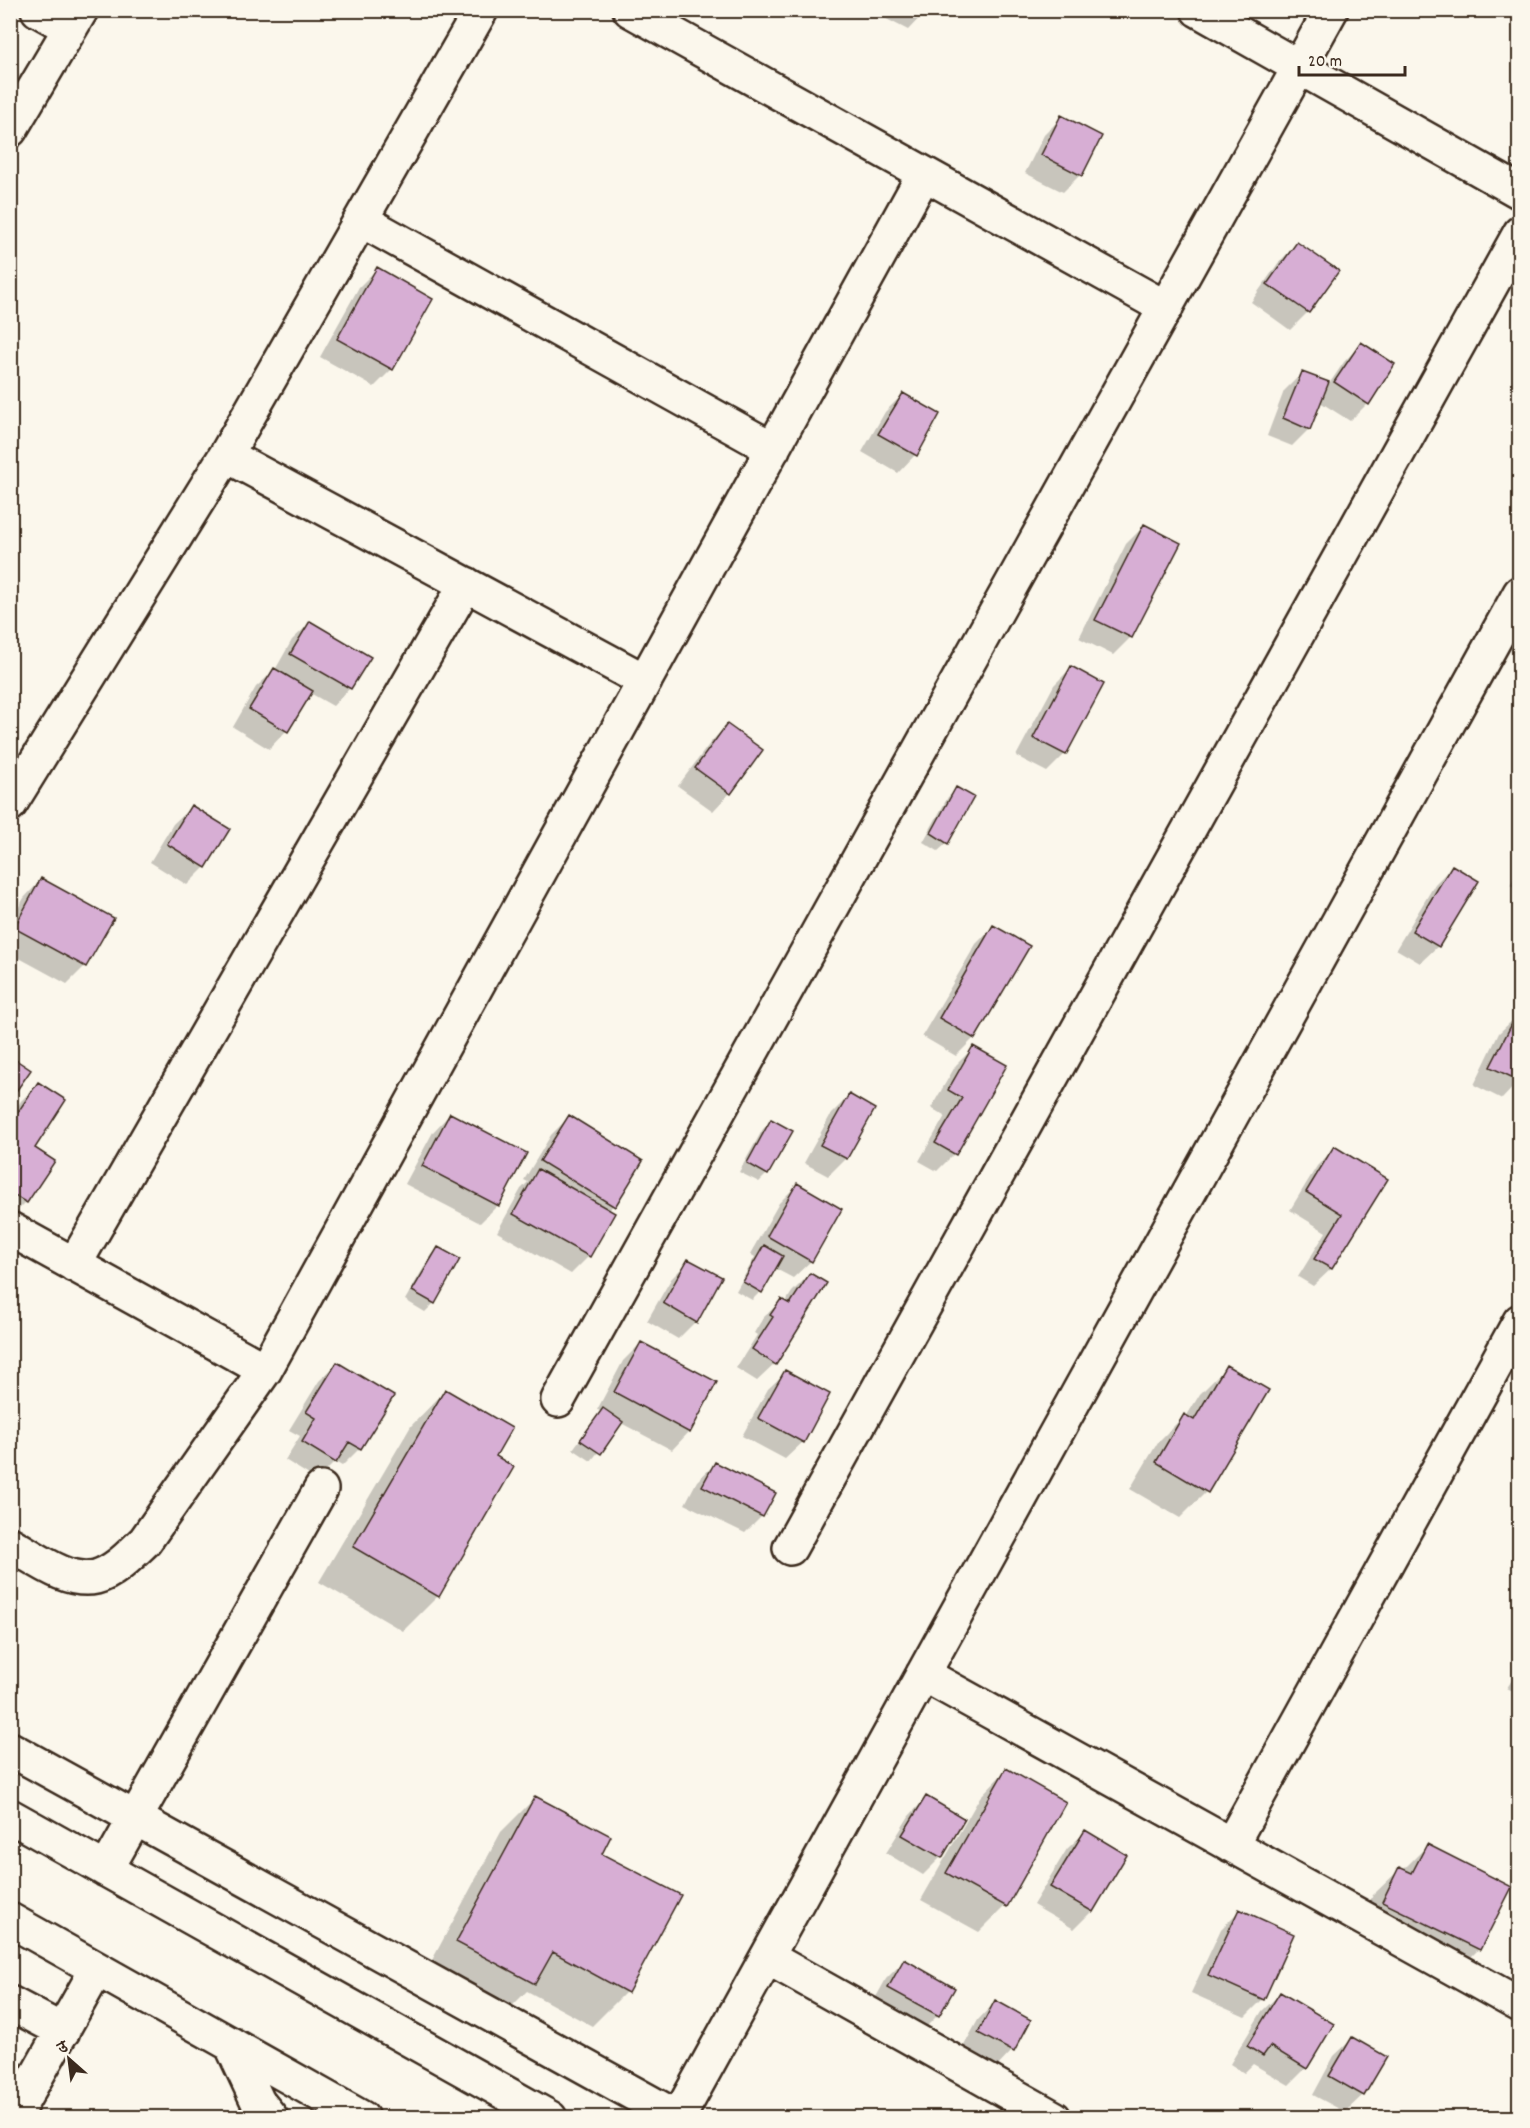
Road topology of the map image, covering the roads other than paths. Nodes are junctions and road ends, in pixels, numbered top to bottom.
1 (38, 10) edge
2 (481, 10) edge
3 (630, 10) edge
4 (1198, 10) edge
5 (1331, 10) edge
6 (75, 19) edge
7 (1300, 68) junction
8 (10, 130) edge
9 (924, 174) junction
10 (1520, 192) edge
11 (361, 220) junction
12 (1520, 233) edge
13 (1166, 308) junction
14 (773, 450) junction
15 (226, 455) junction
16 (466, 584) junction
17 (1520, 593) edge
18 (645, 681) junction
19 (10, 804) edge
20 (10, 1229) edge
21 (74, 1265) junction
22 (1520, 1321) edge
23 (265, 1370) junction
24 (558, 1400) dead end
25 (321, 1489) dead end
26 (10, 1544) edge
27 (790, 1548) dead end
28 (923, 1674) junction
29 (10, 1749) edge
30 (10, 1816) edge
31 (135, 1819) junction
32 (1231, 1845) junction
33 (106, 1870) junction
34 (10, 1920) edge
35 (767, 1958) junction
36 (97, 1969) junction
37 (10, 2003) edge
38 (1520, 2005) edge
39 (63, 2031) junction
40 (231, 2044) junction
41 (13, 2118) edge
42 (271, 2118) edge
43 (362, 2118) edge
44 (550, 2118) edge
45 (678, 2118) edge
46 (1054, 2118) edge

1 - 6 street
2 - 11 street
3 - 9 street
4 - 7 street
5 - 7 street
6 - 8 street
7 - 10 street
7 - 13 street
9 - 13 street
9 - 14 street
11 - 14 street
11 - 15 street
12 - 27 street
13 - 24 street
14 - 18 street
15 - 16 street
15 - 19 street
16 - 18 street
16 - 21 street
17 - 28 street
18 - 23 street
20 - 21 street
21 - 23 street
22 - 32 street
23 - 26 street
25 - 31 street
28 - 32 street
28 - 35 street
29 - 31 street
30 - 33 street
31 - 33 street
31 - 45 street
32 - 38 street
33 - 44 street
34 - 36 street
35 - 45 street
35 - 46 street
36 - 39 street
36 - 40 street
37 - 39 street
39 - 41 street
40 - 42 street
40 - 43 street

